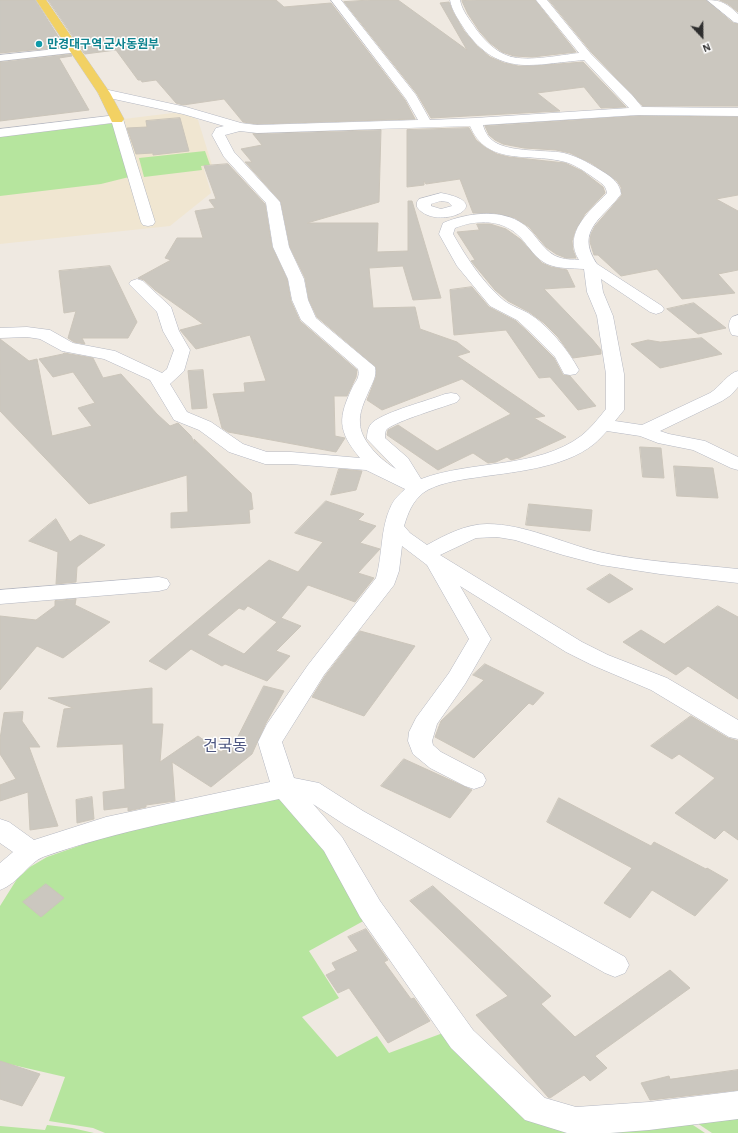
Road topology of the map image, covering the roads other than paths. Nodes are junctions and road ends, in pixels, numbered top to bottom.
1 (41, 0) edge
2 (336, 0) edge
3 (455, 0) edge
4 (541, 0) edge
5 (712, 0) edge
6 (738, 20) edge
7 (75, 50) junction
8 (588, 56) junction
9 (0, 58) edge
10 (104, 93) junction
11 (638, 111) junction
12 (738, 112) edge
13 (118, 119) junction
14 (475, 122) junction
15 (426, 124) junction
16 (240, 127) junction
17 (0, 133) edge
18 (148, 222) dead end
19 (591, 266) junction
20 (137, 284) dead end
21 (656, 309) dead end
22 (738, 320) edge
23 (738, 331) edge
24 (0, 333) edge
25 (570, 370) dead end
26 (738, 376) edge
27 (160, 383) junction
28 (451, 398) dead end
29 (603, 425) junction
30 (644, 431) junction
31 (738, 464) edge
32 (378, 466) junction
33 (417, 488) junction
34 (394, 527) junction
35 (430, 557) junction
36 (738, 576) edge
37 (159, 584) dead end
38 (0, 597) edge
39 (738, 731) edge
40 (474, 780) dead end
41 (284, 788) junction
42 (0, 829) edge
43 (31, 851) junction
44 (0, 879) edge
45 (615, 965) dead end
46 (738, 1105) edge

1 - 7 main road
2 - 15 street
3 - 8 street
4 - 8 street
5 - 6 street
7 - 9 street
7 - 10 main road
8 - 11 street
10 - 13 main road
10 - 16 street
11 - 12 street
11 - 14 street
13 - 17 street
13 - 18 street
14 - 15 street
14 - 19 street
15 - 16 street
16 - 32 street
19 - 21 street
19 - 25 street
19 - 29 street
20 - 27 street
22 - 23 street
24 - 27 street
26 - 30 street
27 - 32 street
28 - 33 street
29 - 30 street
29 - 33 street
30 - 31 street
32 - 33 street
33 - 34 street
34 - 35 street
34 - 41 street
35 - 36 street
35 - 39 street
35 - 40 street
37 - 38 street
41 - 43 street
41 - 45 street
41 - 46 street
42 - 43 street
43 - 44 street

